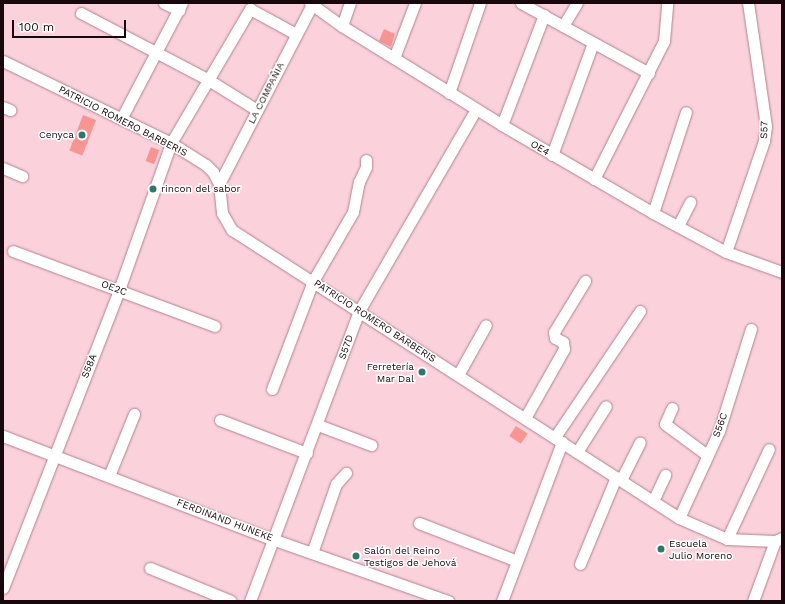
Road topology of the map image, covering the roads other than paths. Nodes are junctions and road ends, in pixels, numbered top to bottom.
1 (164, 3) edge
2 (312, 3) edge
3 (350, 3) edge
4 (416, 3) edge
5 (480, 3) edge
6 (521, 3) edge
7 (577, 3) edge
8 (667, 3) edge
9 (748, 3) edge
10 (181, 6) edge
11 (81, 13) dead end
12 (544, 15) junction
13 (342, 26) junction
14 (563, 26) junction
15 (296, 34) junction
16 (594, 43) junction
17 (156, 53) junction
18 (394, 58) junction
19 (3, 61) edge
20 (649, 73) junction
21 (207, 80) junction
22 (449, 93) junction
23 (476, 109) junction
24 (257, 110) junction
25 (686, 112) dead end
26 (121, 119) junction
27 (502, 125) junction
28 (171, 143) junction
29 (552, 155) junction
30 (366, 160) dead end
31 (3, 168) edge
32 (22, 176) dead end
33 (594, 179) junction
34 (219, 184) junction
35 (690, 202) dead end
36 (653, 213) junction
37 (678, 226) junction
38 (13, 251) dead end
39 (726, 252) junction
40 (782, 272) edge
41 (313, 281) junction
42 (585, 281) dead end
43 (119, 290) junction
44 (640, 310) dead end
45 (359, 311) junction
46 (486, 325) dead end
47 (215, 326) dead end
48 (751, 329) dead end
49 (458, 375) junction
50 (272, 389) dead end
51 (606, 406) dead end
52 (672, 408) dead end
53 (134, 414) dead end
54 (525, 418) junction
55 (220, 420) dead end
56 (318, 425) junction
57 (3, 436) edge
58 (558, 440) junction
59 (640, 442) dead end
60 (371, 445) dead end
61 (769, 449) dead end
62 (577, 452) junction
63 (307, 453) junction
64 (55, 455) junction
65 (708, 455) junction
66 (346, 473) dead end
67 (665, 474) dead end
68 (110, 476) junction
69 (618, 479) junction
70 (653, 501) junction
71 (679, 518) junction
72 (420, 523) dead end
73 (272, 539) junction
74 (727, 539) junction
75 (778, 539) edge
76 (312, 553) junction
77 (517, 561) junction
78 (580, 564) dead end
79 (150, 568) dead end
80 (3, 588) edge
81 (231, 601) edge
82 (250, 601) edge
83 (448, 601) edge
84 (502, 601) edge
85 (753, 601) edge

1 - 10 street
2 - 13 street, OE4
2 - 15 street, LA COMPAÑIA
3 - 13 street
4 - 18 street
5 - 22 street
6 - 12 street
7 - 14 street
8 - 20 street
9 - 39 street, S57
10 - 17 street
11 - 17 street
12 - 14 street
12 - 27 street
13 - 18 street, OE4
14 - 16 street
15 - 21 street, S58A
15 - 24 street, LA COMPAÑIA
16 - 20 street
16 - 29 street
17 - 21 street
17 - 26 street
18 - 22 street, OE4
19 - 26 street, PATRICIO ROMERO BARBERIS
20 - 33 street
21 - 24 street
21 - 28 street, S58A
22 - 23 street, OE4
23 - 27 street, OE4
23 - 45 street, S57D
24 - 34 street, LA COMPAÑIA
25 - 36 street
26 - 28 street, PATRICIO ROMERO BARBERIS
27 - 29 street, OE4
28 - 34 street, PATRICIO ROMERO BARBERIS
28 - 43 street, S58A
29 - 33 street, OE4
30 - 41 street
31 - 32 street
33 - 36 street, OE4
34 - 41 street, PATRICIO ROMERO BARBERIS
35 - 37 street
36 - 37 street, OE4
37 - 39 street, OE4
38 - 43 street, OE2C
39 - 40 street, OE4
41 - 45 street, PATRICIO ROMERO BARBERIS
41 - 50 street
42 - 54 street
43 - 47 street, OE2C
43 - 64 street, S58A
44 - 58 street
45 - 49 street, PATRICIO ROMERO BARBERIS
45 - 56 street, S57D
46 - 49 street
48 - 65 street, S56C
49 - 54 street, PATRICIO ROMERO BARBERIS
51 - 62 street
52 - 65 street
53 - 68 street
54 - 58 street, PATRICIO ROMERO BARBERIS
55 - 63 street
56 - 60 street
56 - 63 street, S57D
57 - 64 street, FERDINAND HUNEKE
58 - 62 street, PATRICIO ROMERO BARBERIS
58 - 77 street
59 - 69 street
61 - 74 street
62 - 69 street, PATRICIO ROMERO BARBERIS
63 - 73 street, S57D
64 - 68 street, FERDINAND HUNEKE
64 - 80 street, S58A
65 - 71 street, S56C
66 - 76 street
67 - 70 street
68 - 73 street, FERDINAND HUNEKE
69 - 70 street, PATRICIO ROMERO BARBERIS
69 - 78 street
70 - 71 street, PATRICIO ROMERO BARBERIS
71 - 74 street, PATRICIO ROMERO BARBERIS
72 - 77 street
73 - 76 street, FERDINAND HUNEKE
73 - 82 street, S57D
74 - 75 street, PATRICIO ROMERO BARBERIS
75 - 85 street
76 - 83 street, FERDINAND HUNEKE
77 - 84 street
79 - 81 street

